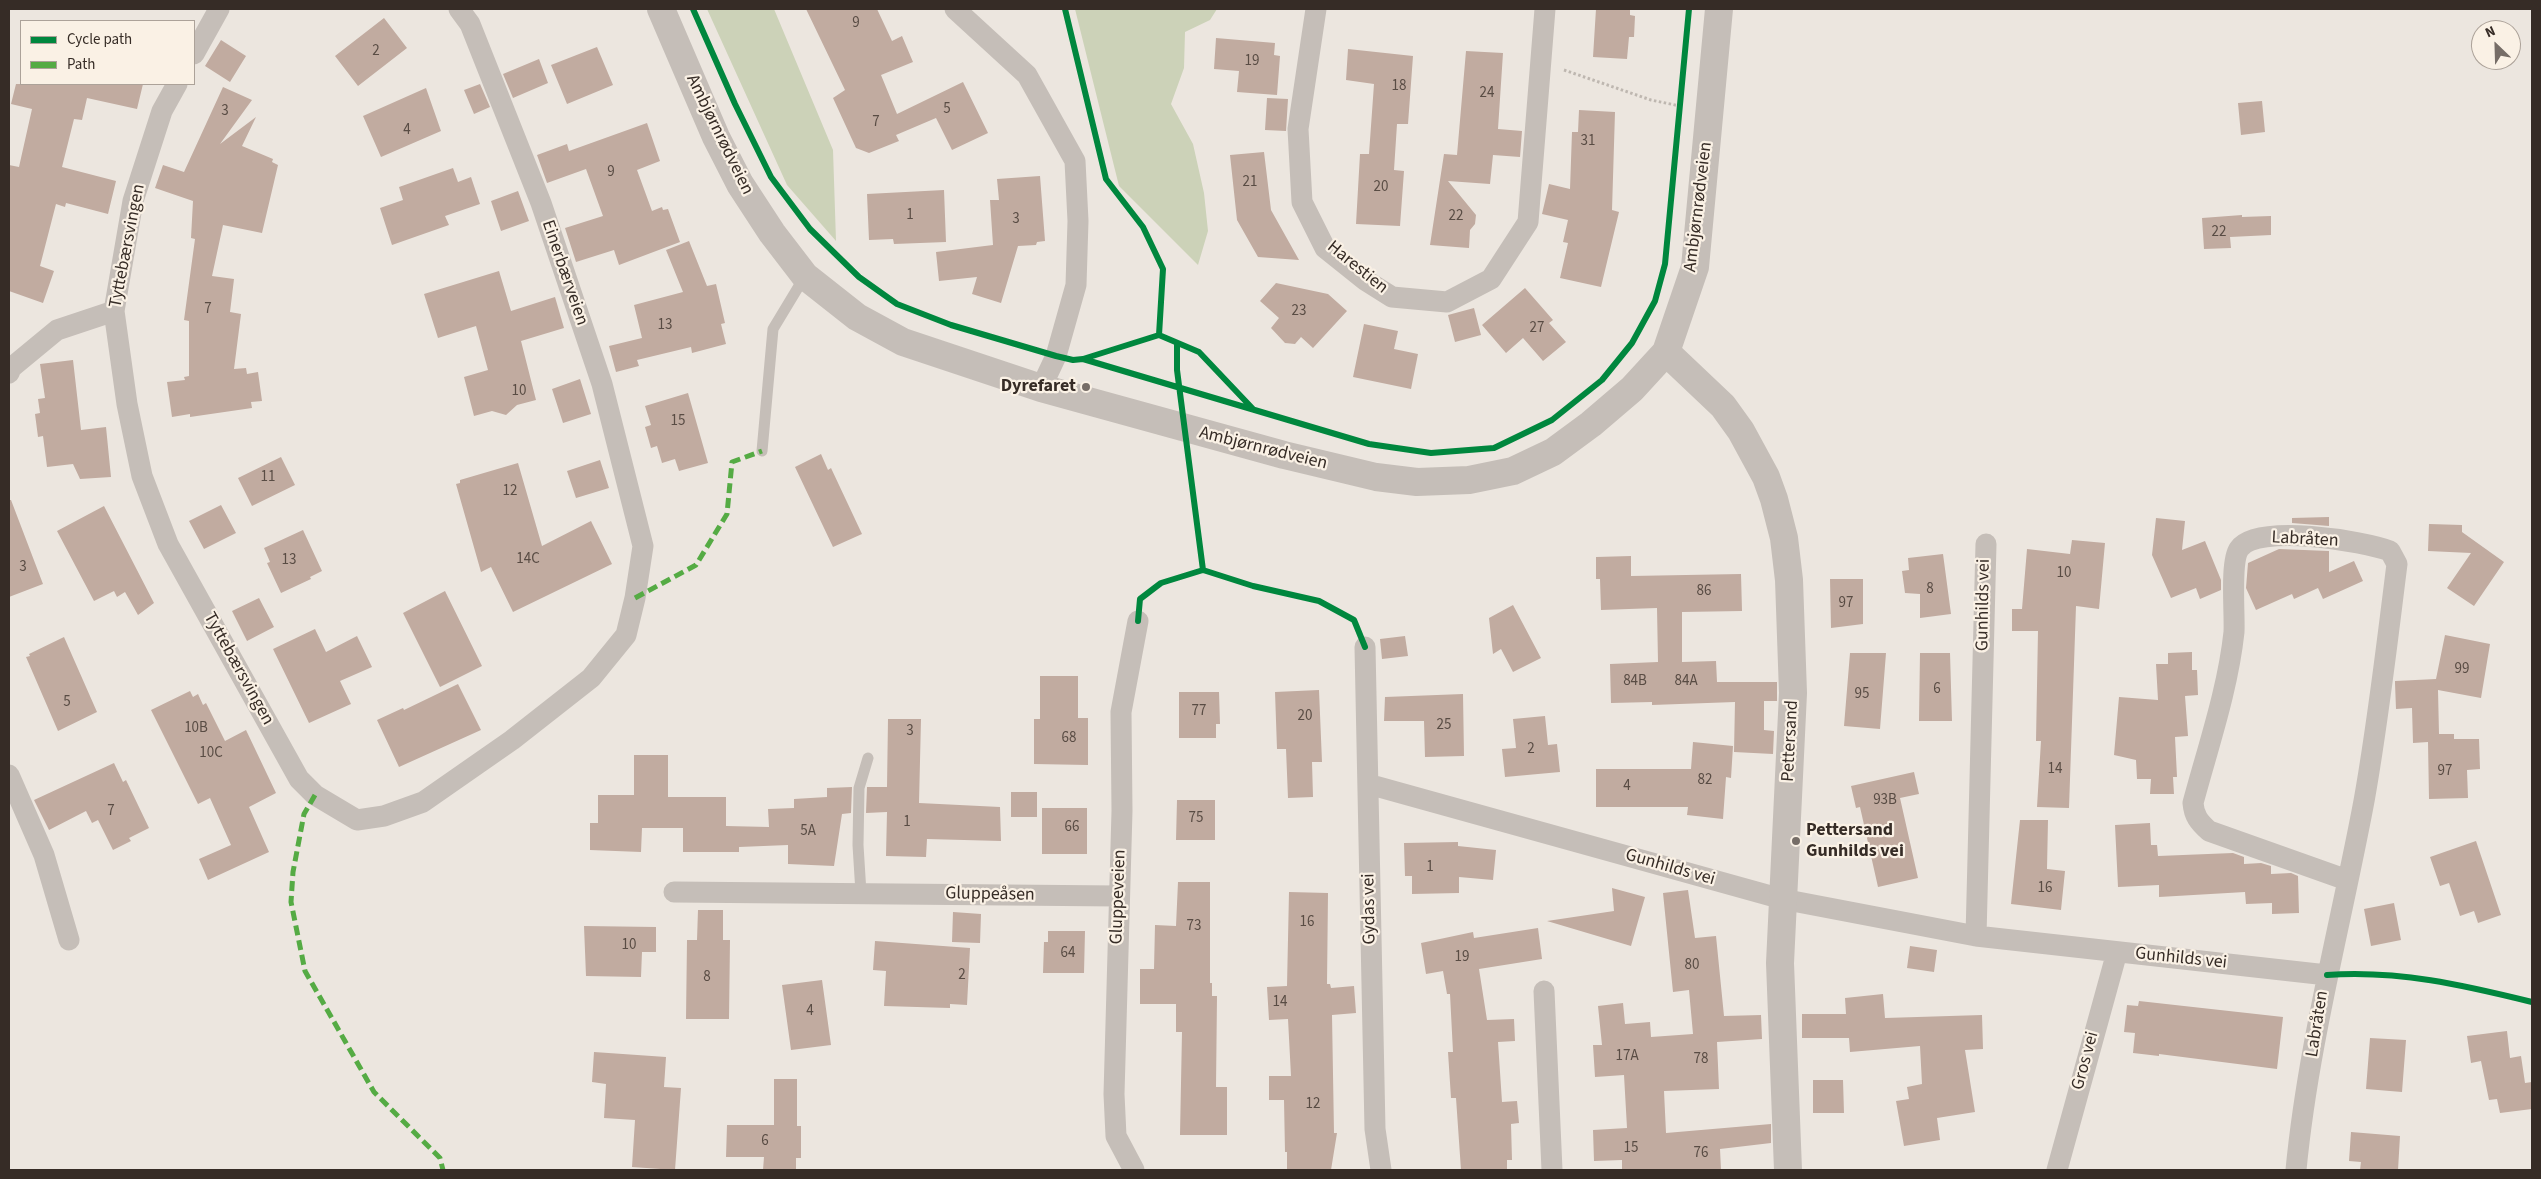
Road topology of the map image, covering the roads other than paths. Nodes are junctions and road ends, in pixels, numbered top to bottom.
1 (219, 9) edge
2 (459, 9) edge
3 (661, 9) edge
4 (955, 9) edge
5 (1316, 9) edge
6 (1546, 9) edge
7 (1719, 9) edge
8 (195, 52) edge
9 (176, 85) edge
10 (806, 276) junction
11 (114, 311) junction
12 (1666, 352) junction
13 (9, 373) edge
14 (1041, 388) junction
15 (762, 451) dead end
16 (1986, 544) dead end
17 (644, 546) joint
18 (1138, 622) dead end
19 (1365, 647) dead end
20 (868, 758) dead end
21 (9, 775) edge
22 (1368, 784) junction
23 (2347, 880) junction
24 (674, 892) dead end
25 (861, 893) junction
26 (1118, 896) junction
27 (1782, 899) junction
28 (1976, 936) junction
29 (69, 940) dead end
30 (2117, 952) junction
31 (2327, 975) junction
32 (1544, 991) dead end
33 (1134, 1170) edge
34 (1381, 1170) edge
35 (1552, 1170) edge
36 (1788, 1170) edge
37 (2058, 1170) edge
38 (2296, 1170) edge

1 - 8 street
2 - 17 street, Einerbærveien
3 - 10 street, Ambjørnrødveien
4 - 14 street
5 - 6 street, Harestien
7 - 12 street, Ambjørnrødveien
9 - 11 street, Tyttebærsvingen
10 - 14 street, Ambjørnrødveien
10 - 15 lane
11 - 13 street
11 - 17 street, Tyttebærsvingen
12 - 14 street, Ambjørnrødveien
12 - 27 street, Pettersand
16 - 28 street, Gunhilds vei
18 - 26 street, Gluppeveien
19 - 22 street, Gydas vei
20 - 25 lane
21 - 29 street
22 - 27 street, Gunhilds vei
22 - 34 street, Gydas vei
23 - 23 street, Labråten
23 - 31 street, Labråten
24 - 25 street, Gluppeåsen
25 - 26 street, Gluppeåsen
26 - 33 street, Gluppeveien
27 - 28 street, Gunhilds vei
27 - 36 street, Pettersand
28 - 30 street, Gunhilds vei
30 - 31 street, Gunhilds vei
30 - 37 street, Gros vei
31 - 38 street, Labråten
32 - 35 street

